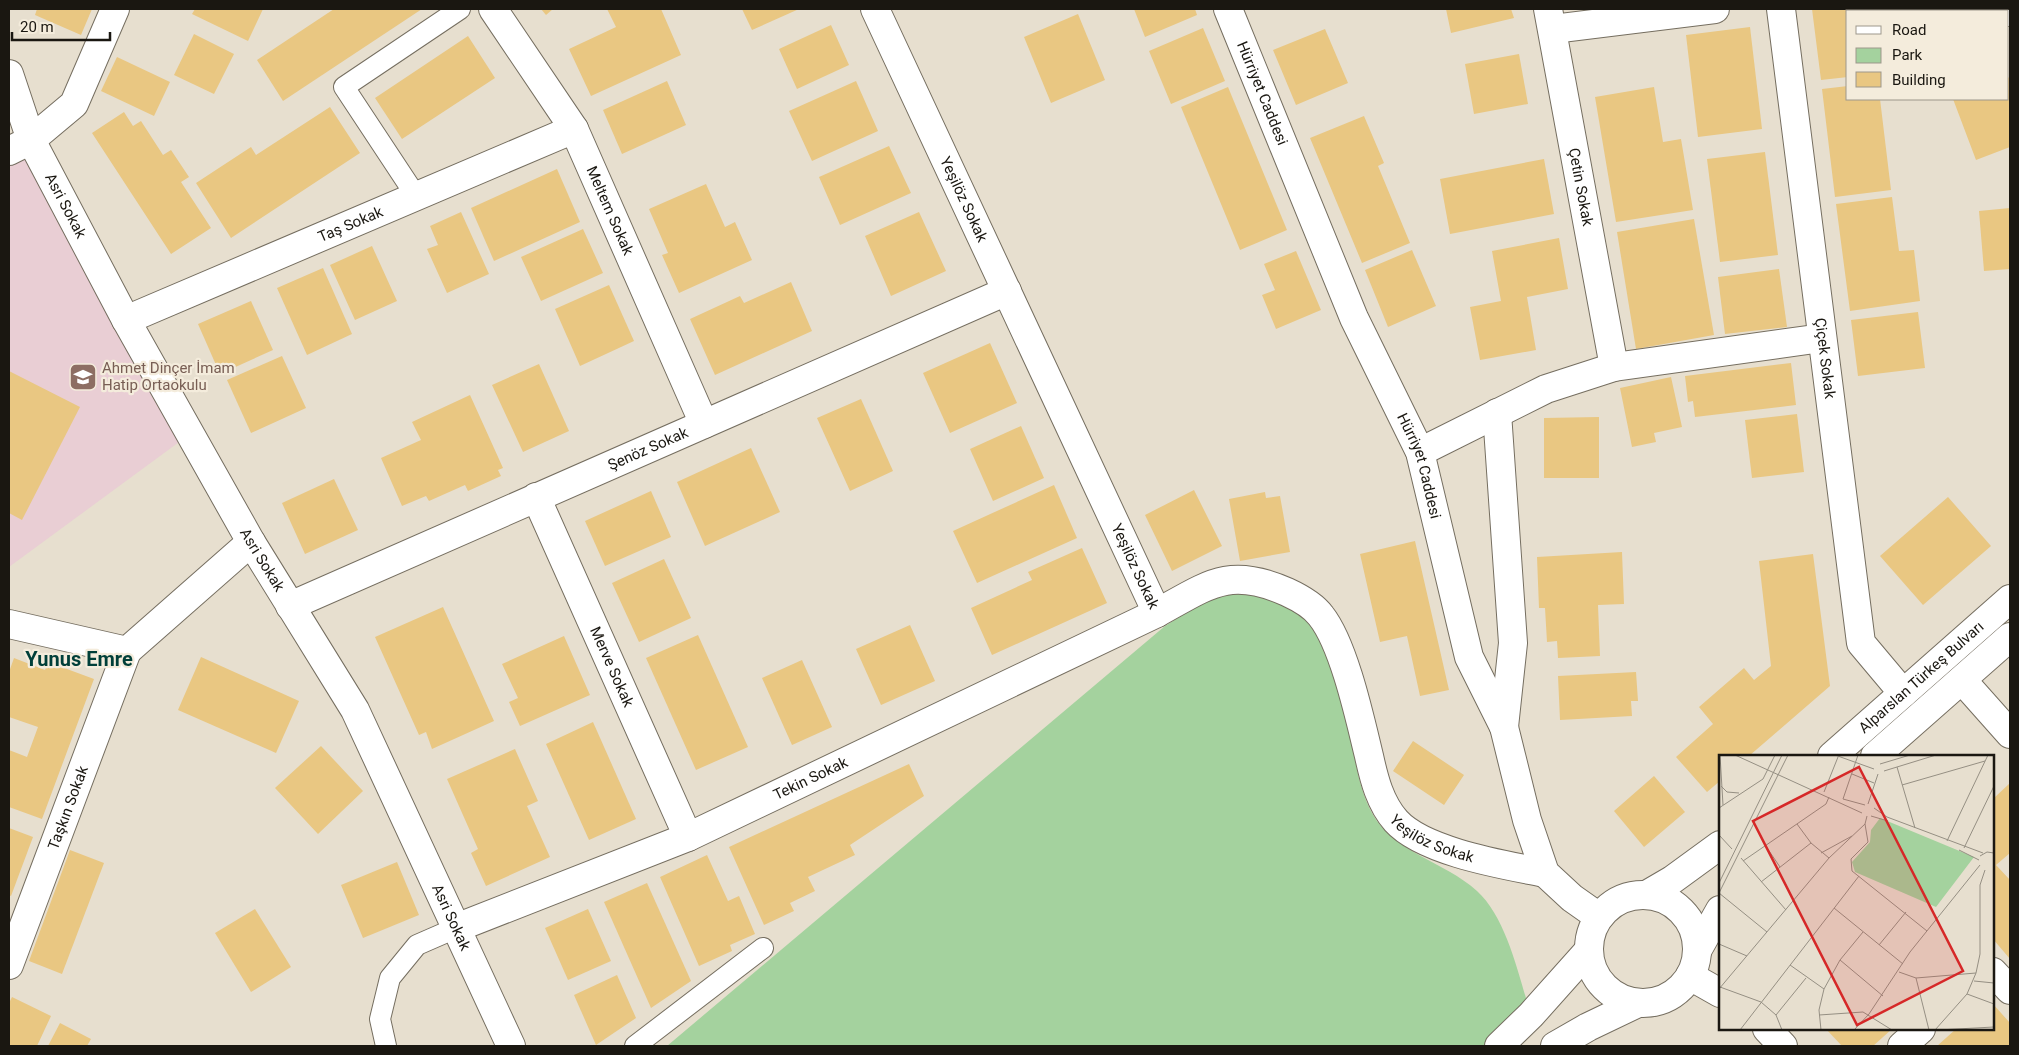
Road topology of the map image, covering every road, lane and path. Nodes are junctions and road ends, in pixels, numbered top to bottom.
1 (115, 9) edge
2 (460, 9) edge
3 (494, 9) edge
4 (875, 9) edge
5 (1228, 9) edge
6 (1715, 9) edge
7 (1781, 9) edge
8 (1551, 19) edge
9 (9, 74) edge
10 (574, 129) junction
11 (20, 145) edge
12 (416, 196) junction
13 (1007, 291) junction
14 (126, 320) junction
15 (1822, 338) junction
16 (1614, 367) junction
17 (1497, 413) junction
18 (704, 424) junction
19 (1420, 452) junction
20 (536, 497) junction
21 (251, 542) junction
22 (2010, 599) edge
23 (290, 606) junction
24 (1158, 613) junction
25 (9, 624) edge
26 (2010, 637) edge
27 (127, 651) junction
28 (1962, 680) junction
29 (1903, 693) junction
30 (1504, 727) junction
31 (2010, 734) edge
32 (1833, 755) edge
33 (1876, 755) edge
34 (688, 836) junction
35 (1719, 846) edge
36 (1545, 873) junction
37 (1648, 894) junction
38 (1719, 912) edge
39 (1599, 917) junction
40 (456, 928) junction
41 (763, 948) dead end
42 (1698, 949) junction
43 (1589, 950) junction
44 (9, 965) edge
45 (1994, 973) edge
46 (1690, 976) junction
47 (2010, 990) edge
48 (1719, 992) edge
49 (1638, 1003) junction
50 (1768, 1030) edge
51 (1920, 1030) edge
52 (386, 1046) edge
53 (511, 1046) edge
54 (635, 1046) edge
55 (1499, 1046) edge
56 (1555, 1046) edge
57 (1783, 1046) edge
58 (1902, 1046) edge

1 - 11 street
2 - 12 lane
3 - 10 street, Meltem Sokak
4 - 13 street, Yeşilöz Sokak
5 - 19 street, Hürriyet Caddesi
6 - 8 street
7 - 15 street, Çiçek Sokak
8 - 16 street, Çetin Sokak
9 - 11 street, Asri Sokak
10 - 12 street, Taş Sokak
10 - 18 street, Meltem Sokak
11 - 14 street, Asri Sokak
12 - 14 street, Taş Sokak
13 - 18 street, Şenöz Sokak
13 - 24 street, Yeşilöz Sokak
14 - 21 street, Asri Sokak
15 - 16 street
15 - 29 street, Çiçek Sokak
16 - 17 street
17 - 19 street
17 - 30 street
18 - 20 street, Şenöz Sokak
19 - 30 street, Hürriyet Caddesi
20 - 23 street, Şenöz Sokak
20 - 34 street, Merve Sokak
21 - 23 street, Asri Sokak
21 - 27 street, Taşkın Sokak
22 - 29 street, Alparslan Türkeş Bulvarı
23 - 40 street, Asri Sokak
24 - 34 street, Tekin Sokak
24 - 36 street, Yeşilöz Sokak
25 - 27 street
26 - 28 street, Alparslan Türkeş Bulvarı
27 - 44 street, Taşkın Sokak
28 - 31 street
28 - 33 street, Alparslan Türkeş Bulvarı
29 - 32 street, Alparslan Türkeş Bulvarı
30 - 36 street, Hürriyet Caddesi
34 - 40 street, Tekin Sokak
35 - 37 street
36 - 39 street, Hürriyet Caddesi
37 - 39 street
37 - 42 street
38 - 42 street
39 - 43 street
40 - 52 lane
40 - 53 street, Asri Sokak
41 - 54 lane
42 - 46 street
43 - 49 street
43 - 55 street
45 - 47 street
46 - 48 street
46 - 49 street
49 - 56 street
50 - 57 street
51 - 58 street

